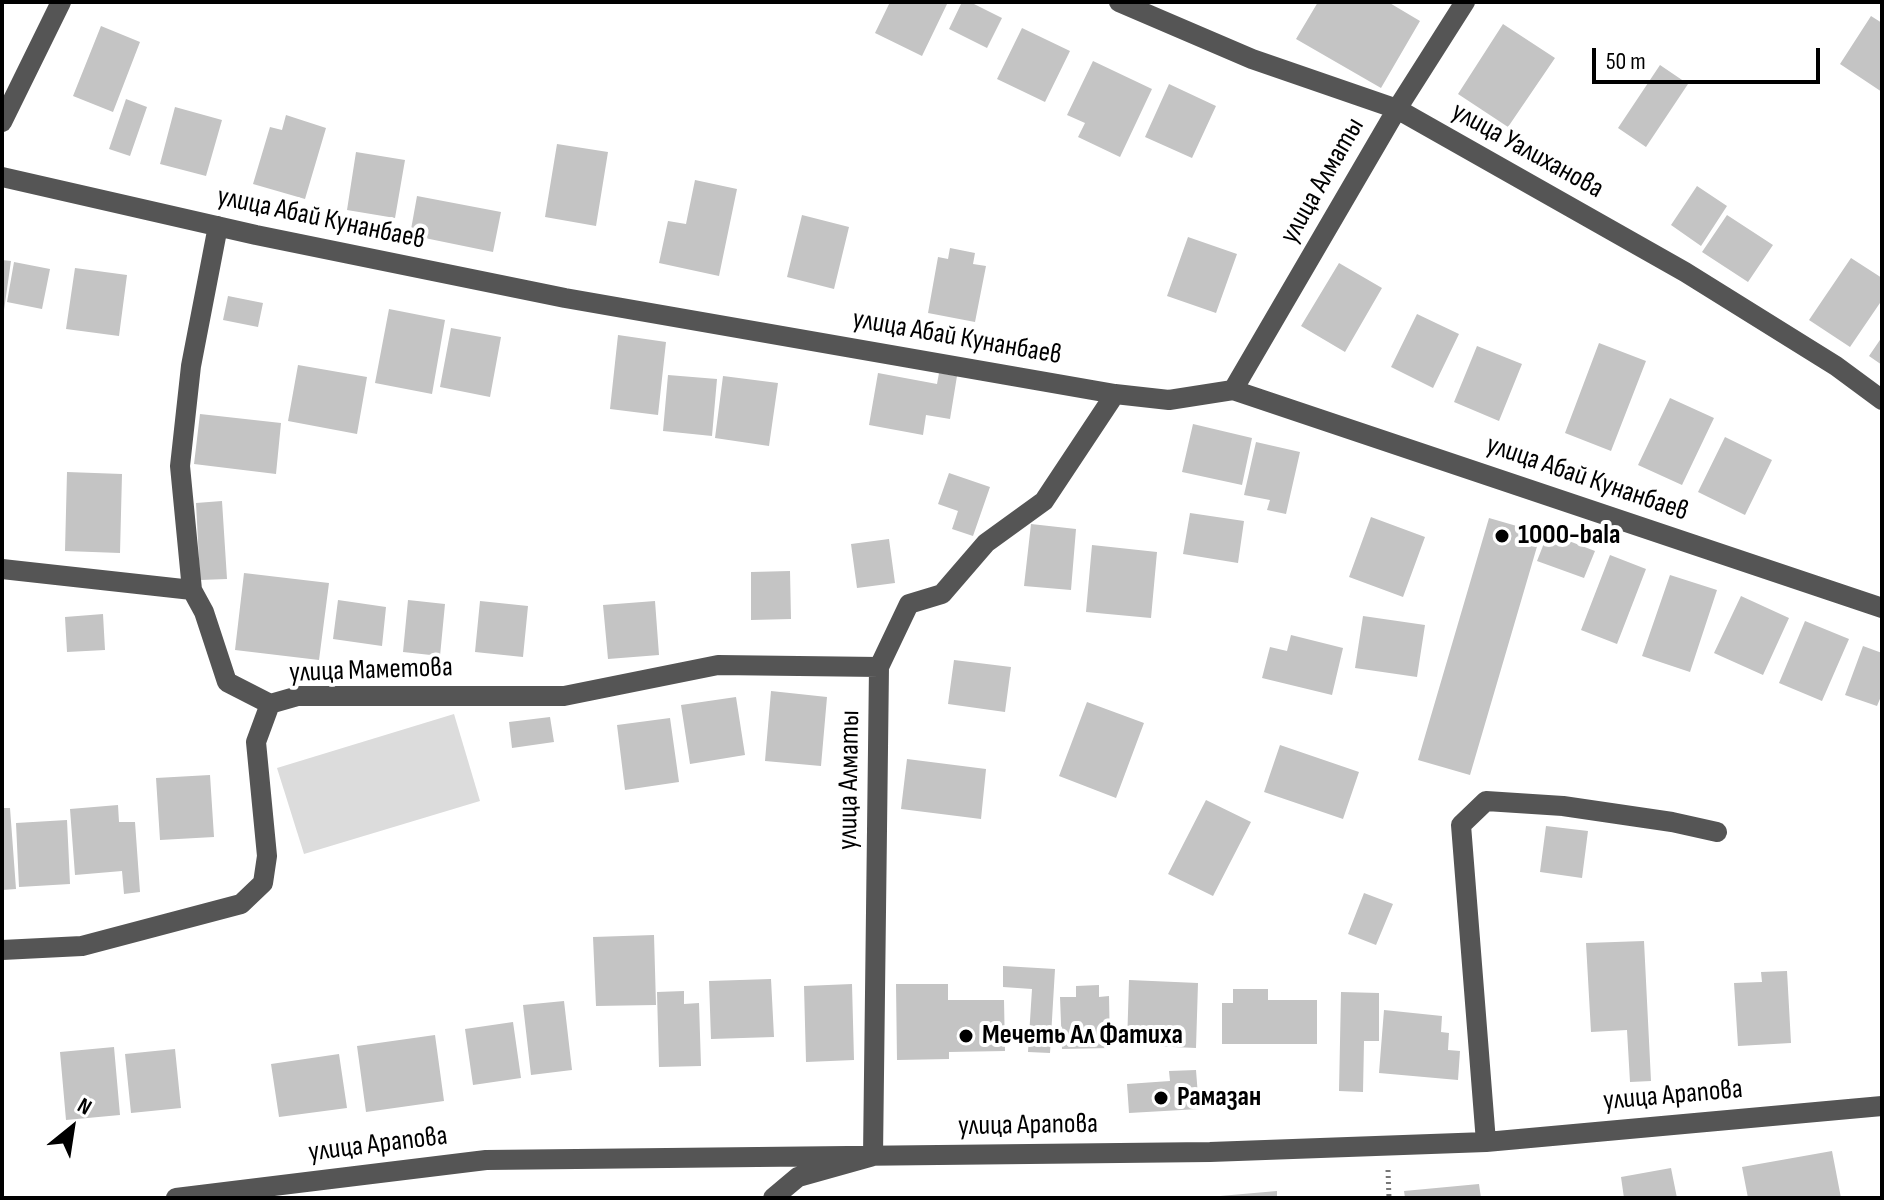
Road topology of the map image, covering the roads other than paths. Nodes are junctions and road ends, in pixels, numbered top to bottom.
1 (61, 2) edge
2 (1119, 2) edge
3 (1465, 2) edge
4 (1397, 109) junction
5 (2, 122) edge
6 (2, 177) edge
7 (218, 226) junction
8 (1233, 390) junction
9 (1115, 394) junction
10 (1882, 400) edge
11 (2, 569) edge
12 (192, 590) junction
13 (1882, 608) edge
14 (879, 667) junction
15 (270, 704) junction
16 (1717, 832) dead end
17 (2, 950) edge
18 (1882, 1106) edge
19 (1486, 1142) junction
20 (873, 1156) junction
21 (176, 1198) edge
22 (773, 1198) edge

1 - 5 street
2 - 4 street, улица Уалиханова
3 - 4 street, улица Алматы
4 - 8 street, улица Алматы
4 - 10 street, улица Уалиханова
6 - 7 street, улица Абай Кунанбаев
7 - 9 street, улица Абай Кунанбаев
7 - 12 street
8 - 9 street, улица Абай Кунанбаев
8 - 13 street, улица Абай Кунанбаев
9 - 14 street, улица Алматы
11 - 12 street
12 - 15 street
14 - 15 street, улица Маметова
14 - 20 street, улица Алматы
15 - 17 street, улица Маметова
16 - 19 street
18 - 19 street, улица Арапова
19 - 20 street, улица Арапова
20 - 21 street, улица Арапова
20 - 22 street

